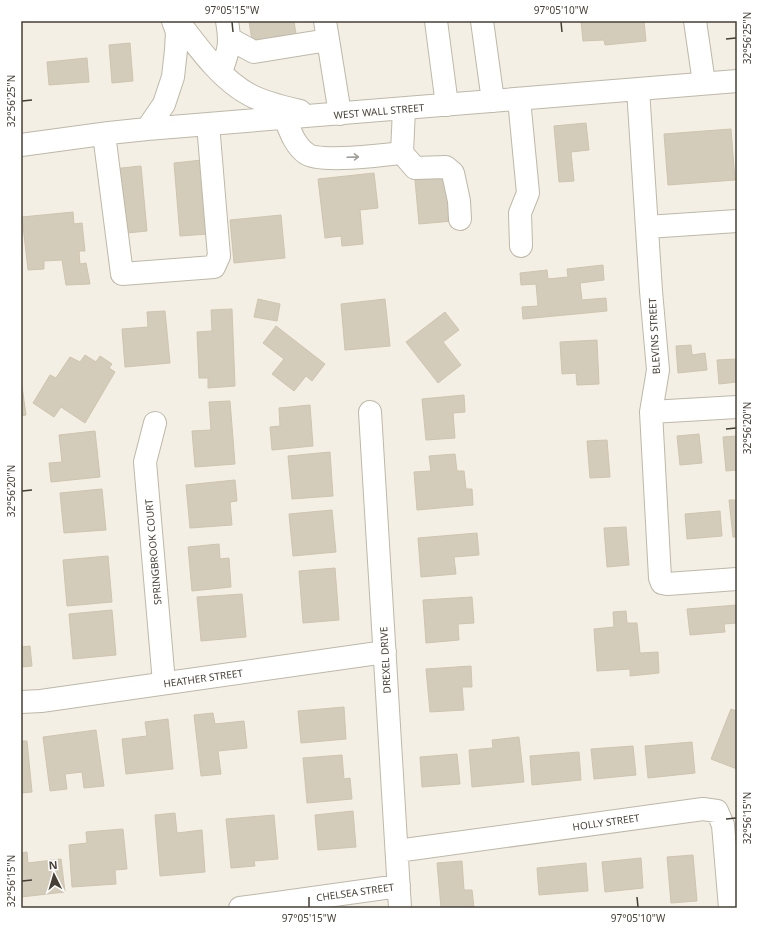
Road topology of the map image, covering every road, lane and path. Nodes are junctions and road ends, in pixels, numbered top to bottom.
1 (173, 21) edge
2 (178, 21) edge
3 (436, 21) edge
4 (482, 21) edge
5 (695, 21) edge
6 (228, 30) edge
7 (327, 31) edge
8 (220, 72) junction
9 (737, 81) edge
10 (704, 83) junction
11 (638, 89) junction
12 (519, 99) junction
13 (493, 101) junction
14 (447, 105) junction
15 (404, 108) junction
16 (330, 115) junction
17 (285, 118) junction
18 (208, 124) junction
19 (147, 129) junction
20 (104, 134) junction
21 (21, 145) edge
22 (394, 154) junction
23 (460, 219) dead end
24 (737, 221) edge
25 (647, 227) junction
26 (521, 246) dead end
27 (737, 408) edge
28 (370, 412) dead end
29 (651, 412) junction
30 (155, 422) dead end
31 (737, 579) edge
32 (385, 652) junction
33 (164, 683) junction
34 (21, 702) edge
35 (397, 851) junction
36 (399, 886) junction
37 (240, 908) edge
38 (400, 908) edge
39 (730, 908) edge

1 - 19 street
2 - 8 street
3 - 14 street
4 - 13 street
5 - 10 street
6 - 7 street
6 - 8 street
7 - 16 street
8 - 16 street
9 - 10 street, WEST WALL STREET
10 - 11 street, WEST WALL STREET
11 - 12 street, WEST WALL STREET
11 - 25 street, BLEVINS STREET
12 - 13 street, WEST WALL STREET
12 - 26 street
13 - 14 street, WEST WALL STREET
14 - 15 street, WEST WALL STREET
15 - 16 street, WEST WALL STREET
15 - 22 street
16 - 17 street, WEST WALL STREET
17 - 18 street, WEST WALL STREET
17 -> 22 street
18 - 19 street, WEST WALL STREET
18 - 20 street
19 - 20 street, WEST WALL STREET
20 - 21 street, WEST WALL STREET
22 - 23 street
24 - 25 street
25 - 29 street, BLEVINS STREET
27 - 29 street
28 - 32 street, DREXEL DRIVE
29 - 31 street, BLEVINS STREET
30 - 33 street, SPRINGBROOK COURT
32 - 33 street, HEATHER STREET
32 - 35 street, DREXEL DRIVE
33 - 34 street, HEATHER STREET
35 - 36 street, DREXEL DRIVE
35 - 39 street, HOLLY STREET
36 - 37 street, CHELSEA STREET
36 - 38 street, DREXEL DRIVE

